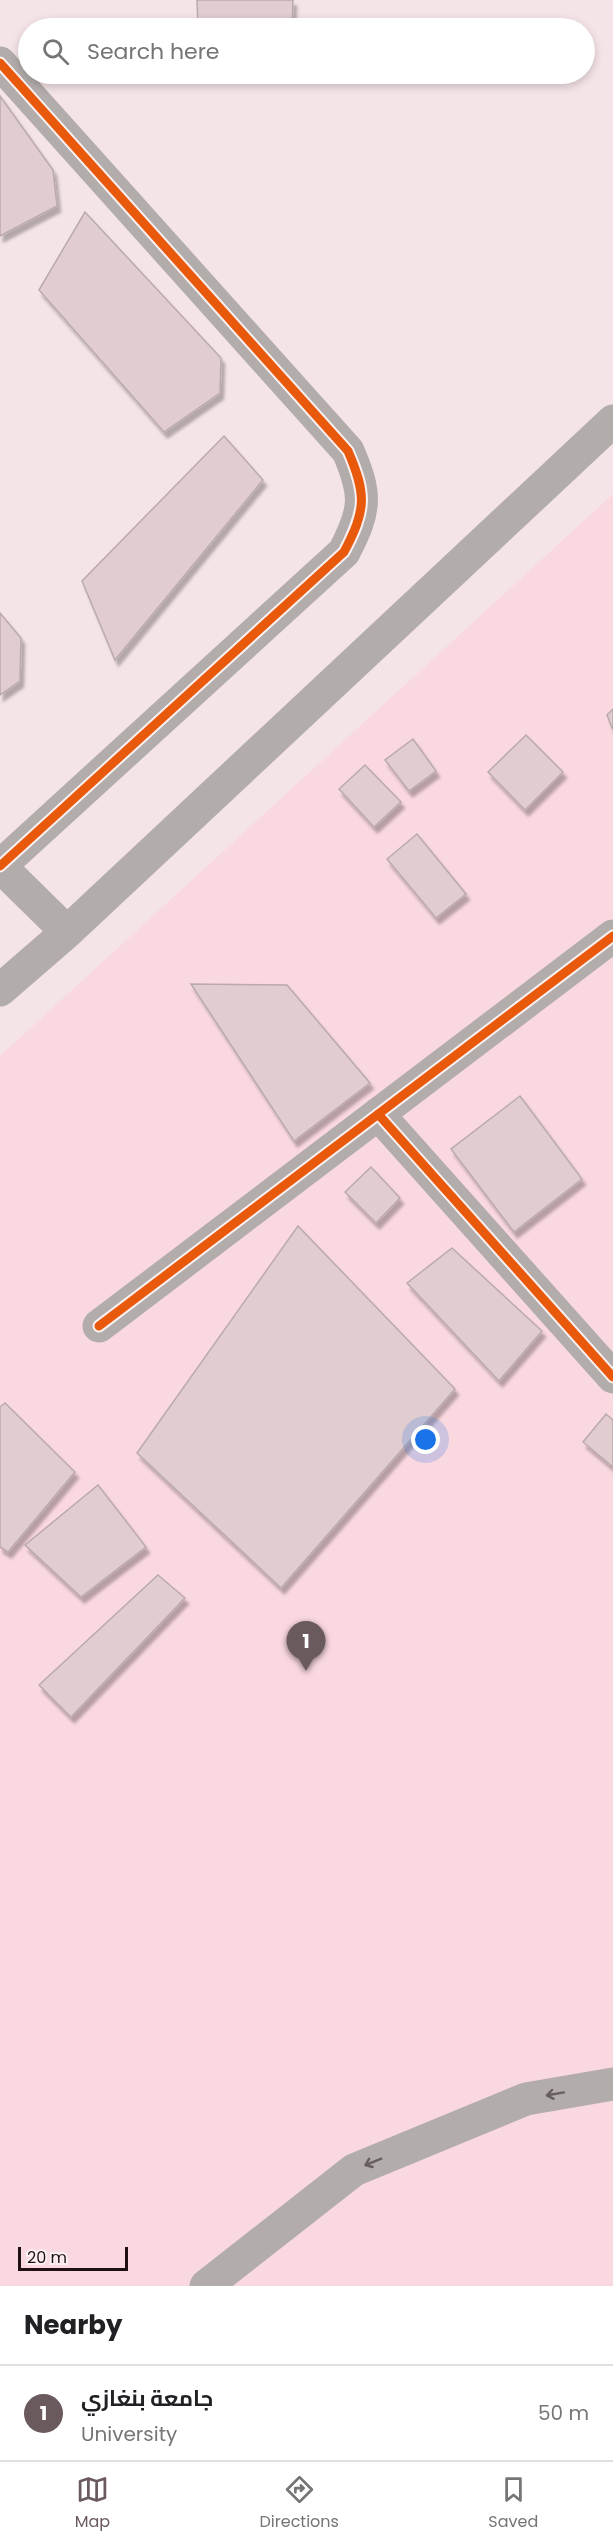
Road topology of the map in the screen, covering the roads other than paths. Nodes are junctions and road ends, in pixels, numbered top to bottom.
1 (0, 63) edge
2 (18, 83) edge
3 (19, 84) edge
4 (613, 421) edge
5 (0, 866) edge
6 (66, 932) junction
7 (613, 936) edge
8 (0, 990) edge
9 (378, 1114) junction
10 (99, 1326) dead end
11 (613, 1377) edge
12 (613, 2084) edge
13 (206, 2286) edge

1 - 2 street
3 - 5 street
4 - 6 street
5 - 6 street
6 - 8 street
7 - 9 street
9 - 10 street
9 - 11 street
12 -> 13 street

